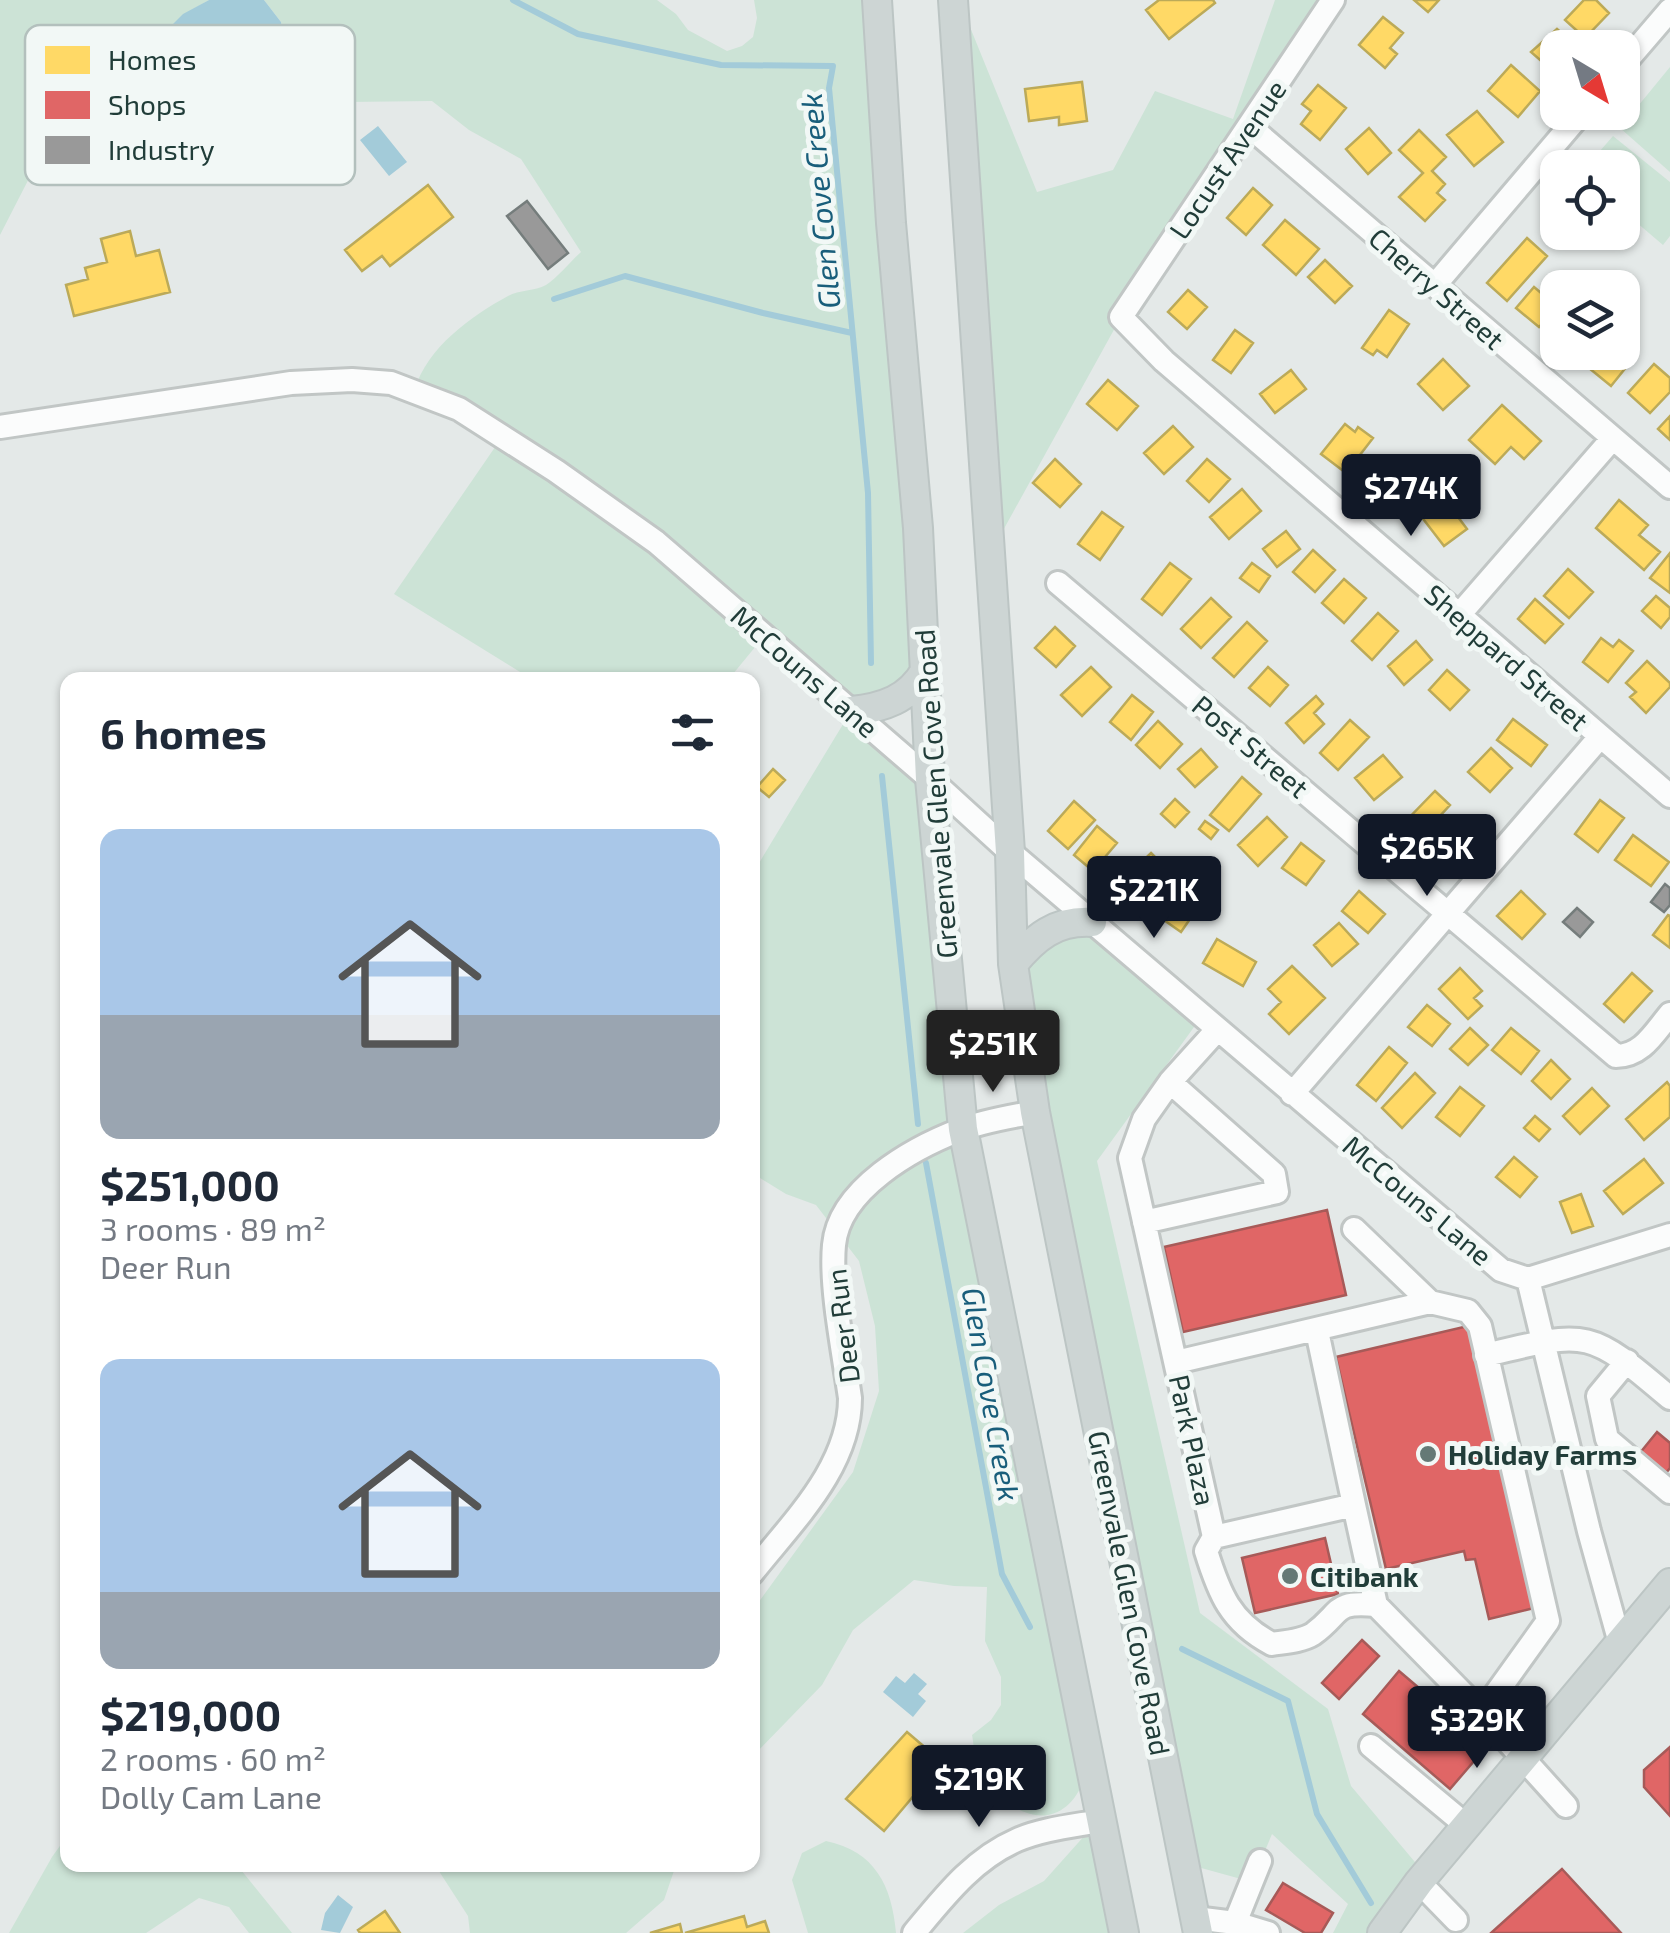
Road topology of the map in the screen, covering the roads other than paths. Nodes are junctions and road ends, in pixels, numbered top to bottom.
1 (878, 0) edge
2 (953, 0) edge
3 (1333, 0) edge
4 (1670, 10) edge
5 (1640, 45) edge
6 (1250, 128) junction
7 (1567, 130) edge
8 (1434, 285) junction
9 (1121, 317) joint
10 (0, 426) edge
11 (1613, 438) junction
12 (1670, 487) edge
13 (1058, 583) dead end
14 (1460, 615) junction
15 (925, 671) junction
16 (852, 711) junction
17 (1600, 737) junction
18 (930, 779) junction
19 (1670, 796) edge
20 (1010, 852) junction
21 (1449, 913) junction
22 (1092, 922) junction
23 (1013, 964) junction
24 (1670, 1014) edge
25 (1217, 1030) junction
26 (1170, 1082) junction
27 (1292, 1094) junction
28 (1035, 1112) junction
29 (963, 1129) junction
30 (1144, 1222) junction
31 (1354, 1229) dead end
32 (1670, 1235) edge
33 (1528, 1279) junction
34 (1430, 1302) junction
35 (1317, 1332) junction
36 (1541, 1342) junction
37 (1486, 1355) junction
38 (1627, 1361) junction
39 (1176, 1362) junction
40 (1670, 1398) edge
41 (1670, 1492) edge
42 (1354, 1506) junction
43 (1214, 1537) junction
44 (760, 1563) edge
45 (1670, 1584) edge
46 (1376, 1605) junction
47 (1620, 1644) junction
48 (1482, 1713) junction
49 (1372, 1746) dead end
50 (1524, 1760) junction
51 (1566, 1806) dead end
52 (1100, 1820) junction
53 (1467, 1826) junction
54 (1260, 1861) dead end
55 (1419, 1882) junction
56 (1456, 1920) dead end
57 (1196, 1925) edge
58 (1235, 1928) edge
59 (914, 1933) edge
60 (1124, 1933) edge
61 (1268, 1933) edge
62 (1382, 1933) edge

1 - 15 main road, Greenvale Glen Cove Road
2 - 20 main road, Greenvale Glen Cove Road
3 - 6 street, Locust Avenue
4 - 5 street
6 - 8 street, Cherry Street
6 - 9 street, Locust Avenue
7 - 8 street
8 - 11 street, Cherry Street
9 - 14 street, Sheppard Street
10 - 16 street, McCouns Lane
11 - 12 street, Cherry Street
11 - 14 street
13 - 21 street, Post Street
14 - 17 street, Sheppard Street
15 - 16 main road
15 - 18 main road, Greenvale Glen Cove Road
16 - 18 street, McCouns Lane
17 - 19 street, Sheppard Street
17 - 21 street
18 - 20 street, McCouns Lane
18 - 29 main road, Greenvale Glen Cove Road
20 - 22 street, McCouns Lane
20 - 23 main road, Greenvale Glen Cove Road
21 - 24 street, Post Street
21 - 27 street
22 - 23 main road
22 - 25 street, McCouns Lane
23 - 28 main road, Greenvale Glen Cove Road
25 - 26 street, Park Plaza
25 - 27 street, McCouns Lane
26 - 30 street, Park Plaza
26 - 30 street
27 - 33 street, McCouns Lane
28 - 29 street, Deer Run
28 - 57 main road, Greenvale Glen Cove Road
29 - 44 street, Deer Run
29 - 52 main road, Greenvale Glen Cove Road
30 - 39 street, Park Plaza
31 - 34 street
32 - 33 street
33 - 36 street
34 - 35 street
34 - 37 street
35 - 39 street
35 - 42 street
36 - 37 street
36 - 38 street
36 - 47 street
37 - 48 street
38 - 40 street
38 - 41 street
39 - 43 street, Park Plaza
42 - 43 street
42 - 46 street
43 - 46 street, Park Plaza
45 - 47 main road
46 - 48 street
47 - 50 main road
48 - 50 street
49 - 53 street
50 - 51 street
50 - 53 main road
52 - 59 street
52 - 60 main road, Greenvale Glen Cove Road
53 - 55 main road
54 - 58 street
55 - 56 street
55 - 62 main road
57 - 58 street
58 - 61 street

